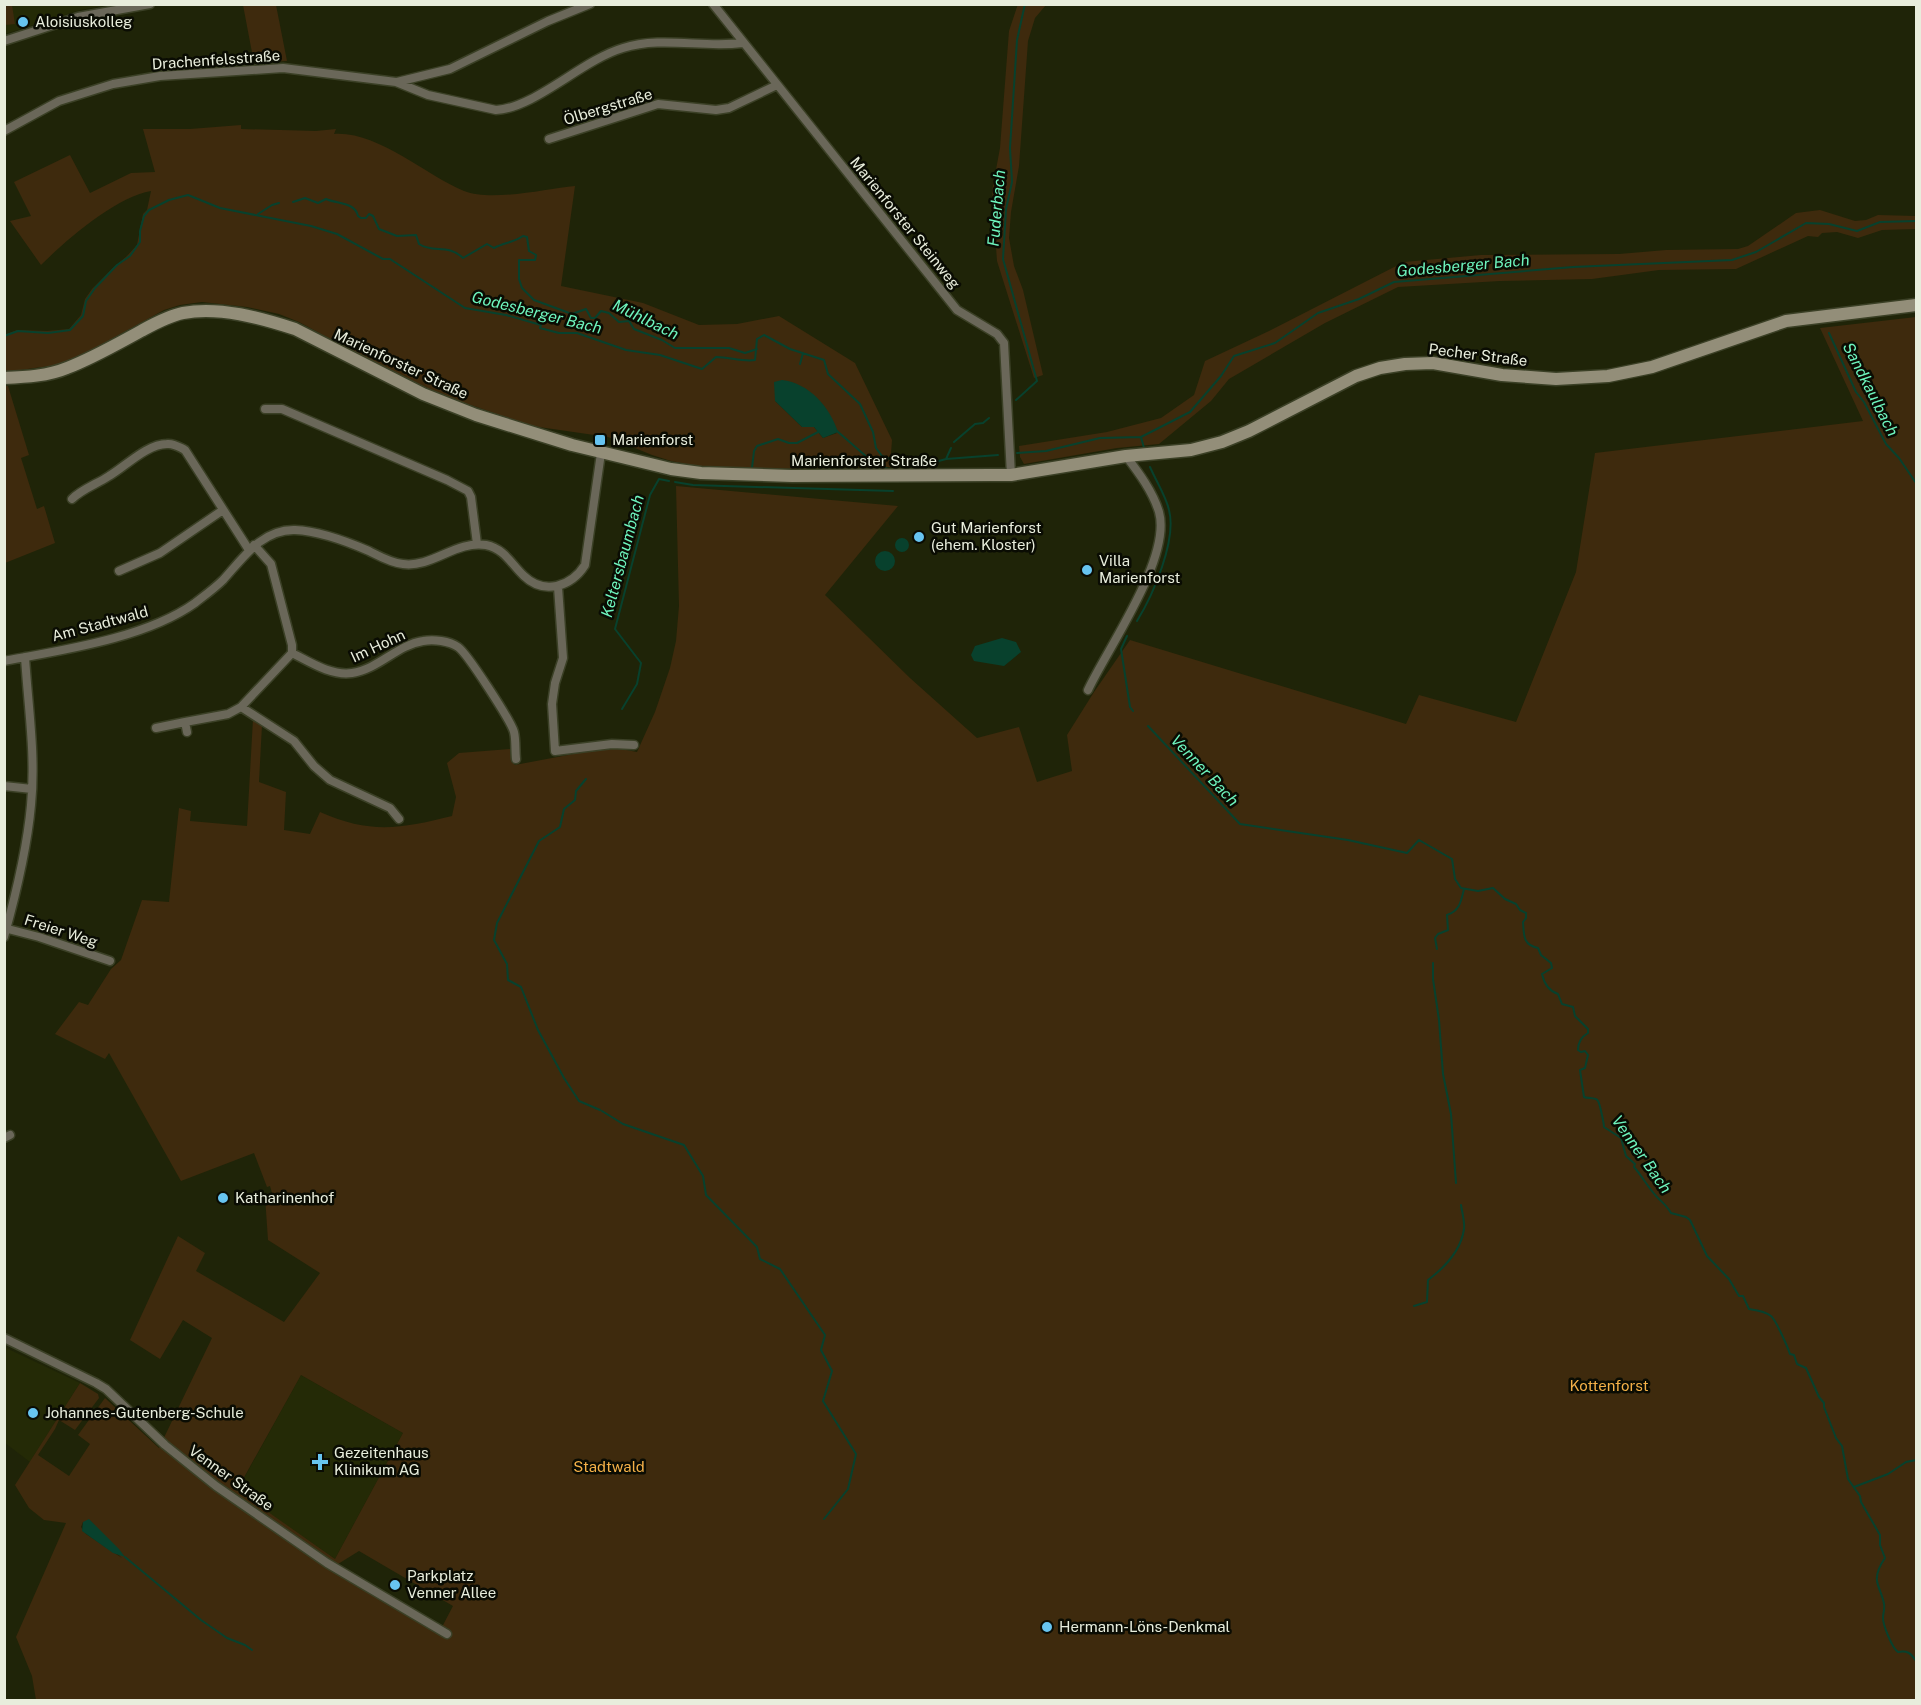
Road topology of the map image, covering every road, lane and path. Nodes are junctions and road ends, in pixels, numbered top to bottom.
1 (150, 4) edge
2 (590, 4) edge
3 (713, 4) edge
4 (4, 41) edge
5 (742, 43) junction
6 (396, 82) junction
7 (777, 85) junction
8 (4, 130) edge
9 (549, 139) dead end
10 (1917, 305) edge
11 (4, 378) edge
12 (265, 409) dead end
13 (601, 453) junction
14 (1126, 456) junction
15 (1011, 475) junction
16 (72, 499) dead end
17 (223, 510) junction
18 (477, 544) junction
19 (252, 548) junction
20 (119, 571) dead end
21 (558, 587) junction
22 (292, 653) junction
23 (26, 657) junction
24 (4, 661) edge
25 (1088, 690) dead end
26 (242, 707) junction
27 (185, 722) junction
28 (156, 728) dead end
29 (187, 732) dead end
30 (634, 745) dead end
31 (516, 759) dead end
32 (4, 786) edge
33 (32, 789) junction
34 (399, 819) dead end
35 (5, 931) edge
36 (110, 961) dead end
37 (4, 1338) edge
38 (447, 1634) dead end

1 - 4 street
2 - 6 street
3 - 5 street, Marienforster Steinweg
5 - 6 street, Drachenfelsstraße
5 - 7 street, Marienforster Steinweg
6 - 8 street, Drachenfelsstraße
7 - 9 street, Ölbergstraße
7 - 15 street, Marienforster Steinweg
10 - 14 main road, Pecher Straße
11 - 13 main road, Marienforster Straße
12 - 18 street
13 - 15 main road, Marienforster Straße
13 - 21 street
14 - 15 main road, Pecher Straße
14 - 25 street
16 - 17 street
17 - 19 street
17 - 20 street
18 - 19 street, Am Stadtwald
18 - 21 street
19 - 22 street
19 - 23 street, Am Stadtwald
21 - 30 street
22 - 26 street
22 - 31 street, Im Hohn
23 - 24 street, Am Stadtwald
23 - 33 street
26 - 27 street
26 - 34 street
27 - 28 street
27 - 29 street
32 - 33 street
33 - 35 street
35 - 36 street, Freier Weg
37 - 38 street, Venner Straße

